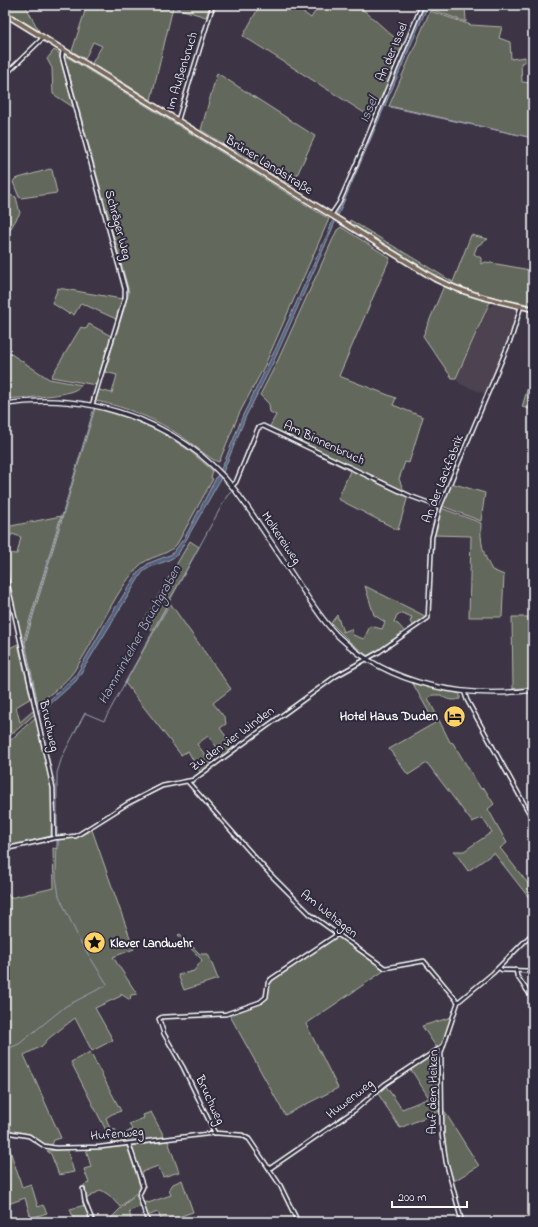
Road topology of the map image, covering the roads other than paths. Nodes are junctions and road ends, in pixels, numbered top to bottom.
1 (213, 5) edge
2 (422, 5) edge
3 (5, 14) edge
4 (43, 37) junction
5 (63, 50) junction
6 (5, 75) edge
7 (178, 120) junction
8 (332, 215) junction
9 (521, 306) junction
10 (533, 308) edge
11 (5, 404) edge
12 (92, 405) junction
13 (232, 486) junction
14 (440, 506) junction
15 (5, 572) edge
16 (367, 660) junction
17 (533, 690) edge
18 (464, 691) junction
19 (188, 782) junction
20 (533, 820) edge
21 (54, 838) junction
22 (5, 848) edge
23 (533, 933) edge
24 (338, 934) junction
25 (533, 956) edge
26 (533, 959) edge
27 (499, 968) junction
28 (516, 970) junction
29 (533, 971) edge
30 (533, 999) edge
31 (458, 1002) junction
32 (444, 1045) junction
33 (5, 1132) edge
34 (215, 1134) junction
35 (129, 1144) junction
36 (269, 1170) junction
37 (82, 1188) dead end
38 (93, 1222) edge
39 (148, 1222) edge
40 (298, 1222) edge
41 (462, 1222) edge

1 - 7 street, Im Außenbruch
2 - 8 street, An der Issel
3 - 4 main road, Brüner Landstraße
4 - 5 main road, Brüner Landstraße
4 - 6 street
5 - 7 main road, Brüner Landstraße
5 - 12 street, Schräger Weg
7 - 8 main road, Brüner Landstraße
8 - 9 main road, Brüner Landstraße
9 - 10 main road, Brüner Landstraße
9 - 14 street, An der Lackfabrik
11 - 12 main road, Molkereiweg
12 - 13 main road, Molkereiweg
13 - 14 street, Am Binnenbruch
13 - 16 main road, Molkereiweg
14 - 16 street, An der Lackfabrik
15 - 21 street, Bruchweg
16 - 18 main road, Molkereiweg
16 - 19 street, Zu den vier Winden
17 - 18 main road, Molkereiweg
18 - 20 street
19 - 21 street, Zu den vier Winden
19 - 24 street, Am Wehagen
21 - 22 street
23 - 27 street
24 - 31 street, Am Wehagen
24 - 34 street, Bruchweg
25 - 26 street
27 - 28 street
27 - 31 street
28 - 29 street
28 - 30 street
31 - 32 street, Auf dem Heiken
32 - 36 street, Huwenweg
32 - 41 street, Auf dem Heiken
33 - 35 street, Hufenweg
34 - 35 street, Hufenweg
34 - 36 street, Bruchweg
35 - 39 street
36 - 40 street, Bruchweg
37 - 38 street

